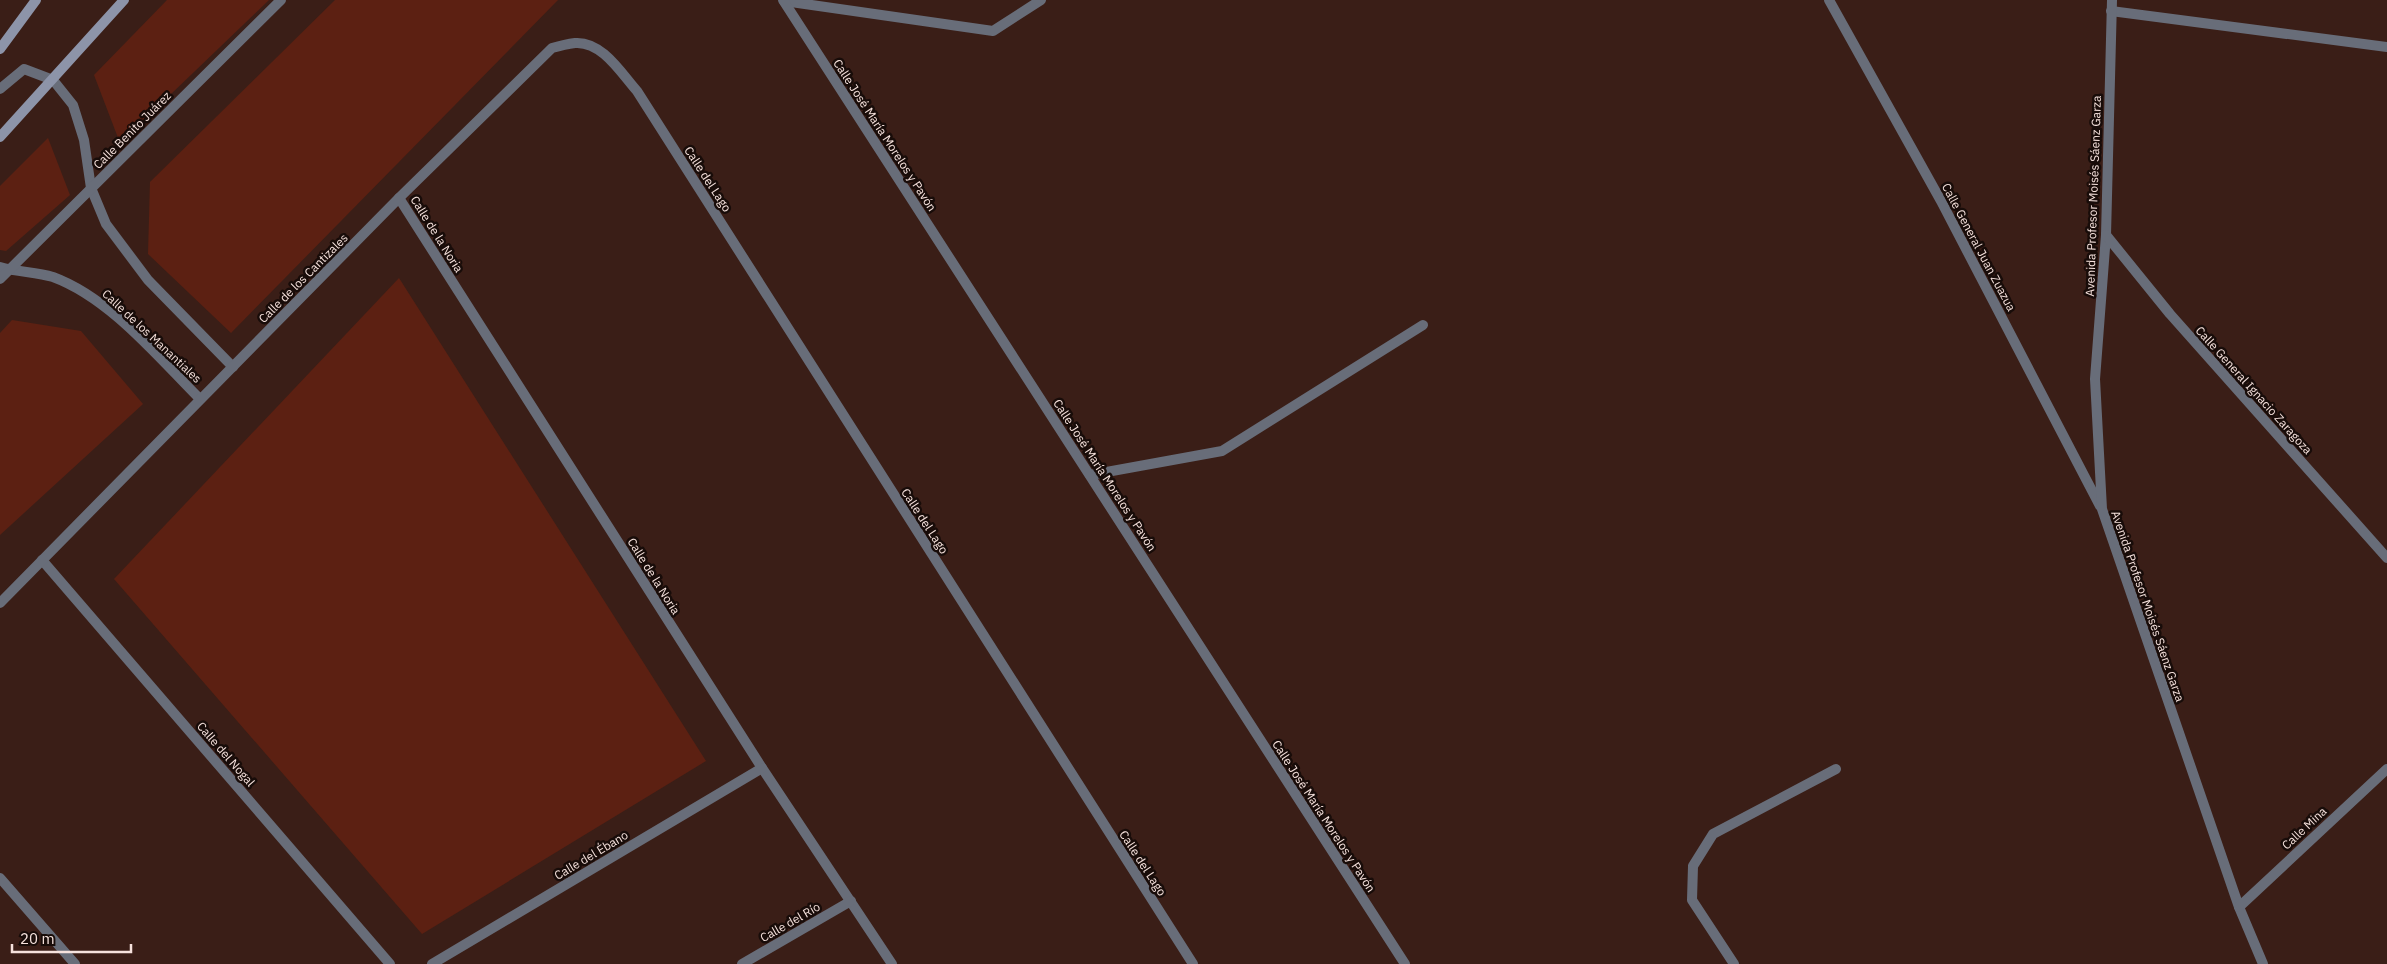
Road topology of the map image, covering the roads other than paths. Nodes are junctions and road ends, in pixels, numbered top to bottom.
1 (36, 0) edge
2 (124, 0) edge
3 (281, 0) edge
4 (1041, 0) edge
5 (1829, 0) edge
6 (2112, 0) edge
7 (784, 1) edge
8 (2111, 11) junction
9 (4, 37) edge
10 (2387, 47) edge
11 (0, 49) edge
12 (53, 80) junction
13 (0, 89) edge
14 (637, 91) joint
15 (0, 137) edge
16 (90, 188) junction
17 (400, 198) junction
18 (2106, 235) junction
19 (4, 268) edge
20 (0, 279) edge
21 (1423, 325) dead end
22 (233, 367) junction
23 (200, 399) junction
24 (1090, 475) junction
25 (2102, 509) junction
26 (2386, 555) edge
27 (42, 560) junction
28 (0, 602) edge
29 (762, 768) junction
30 (2387, 768) edge
31 (1836, 769) dead end
32 (0, 878) edge
33 (851, 901) junction
34 (2239, 906) junction
35 (75, 964) edge
36 (390, 964) edge
37 (432, 964) edge
38 (742, 964) edge
39 (892, 964) edge
40 (1193, 964) edge
41 (1405, 964) edge
42 (1734, 964) edge
43 (2263, 964) edge

1 - 9 main road
2 - 12 main road
3 - 16 street, Calle Benito Juárez
4 - 7 street
5 - 25 street, Calle General Juan Zuazua
6 - 8 street, Avenida Profesor Moisés Sáenz Garza
7 - 24 street, Calle José María Morelos y Pavón
8 - 10 street
8 - 18 street, Avenida Profesor Moisés Sáenz Garza
9 - 11 main road
12 - 13 street
12 - 15 main road
12 - 16 street
14 - 17 street, Calle de los Cantizales
14 - 40 street, Calle del Lago
16 - 19 street, Calle Benito Juárez
16 - 22 street
17 - 22 street, Calle de los Cantizales
17 - 29 street, Calle de la Noria
18 - 25 street, Avenida Profesor Moisés Sáenz Garza
18 - 26 street, Calle General Ignacio Zaragoza
19 - 20 street, Calle Benito Juárez
19 - 23 street, Calle de los Manantiales
21 - 24 street
22 - 23 street, Calle de los Cantizales
23 - 27 street, Calle de los Cantizales
24 - 41 street, Calle José María Morelos y Pavón
25 - 34 street, Avenida Profesor Moisés Sáenz Garza
27 - 28 street, Calle de los Cantizales
27 - 36 street, Calle del Nogal
29 - 33 street, Calle de la Noria
29 - 37 street, Calle del Ébano
30 - 34 street, Calle Mina
31 - 42 street
32 - 35 street
33 - 38 street, Calle del Río
33 - 39 street, Calle de la Noria
34 - 43 street, Avenida Profesor Moisés Sáenz Garza

